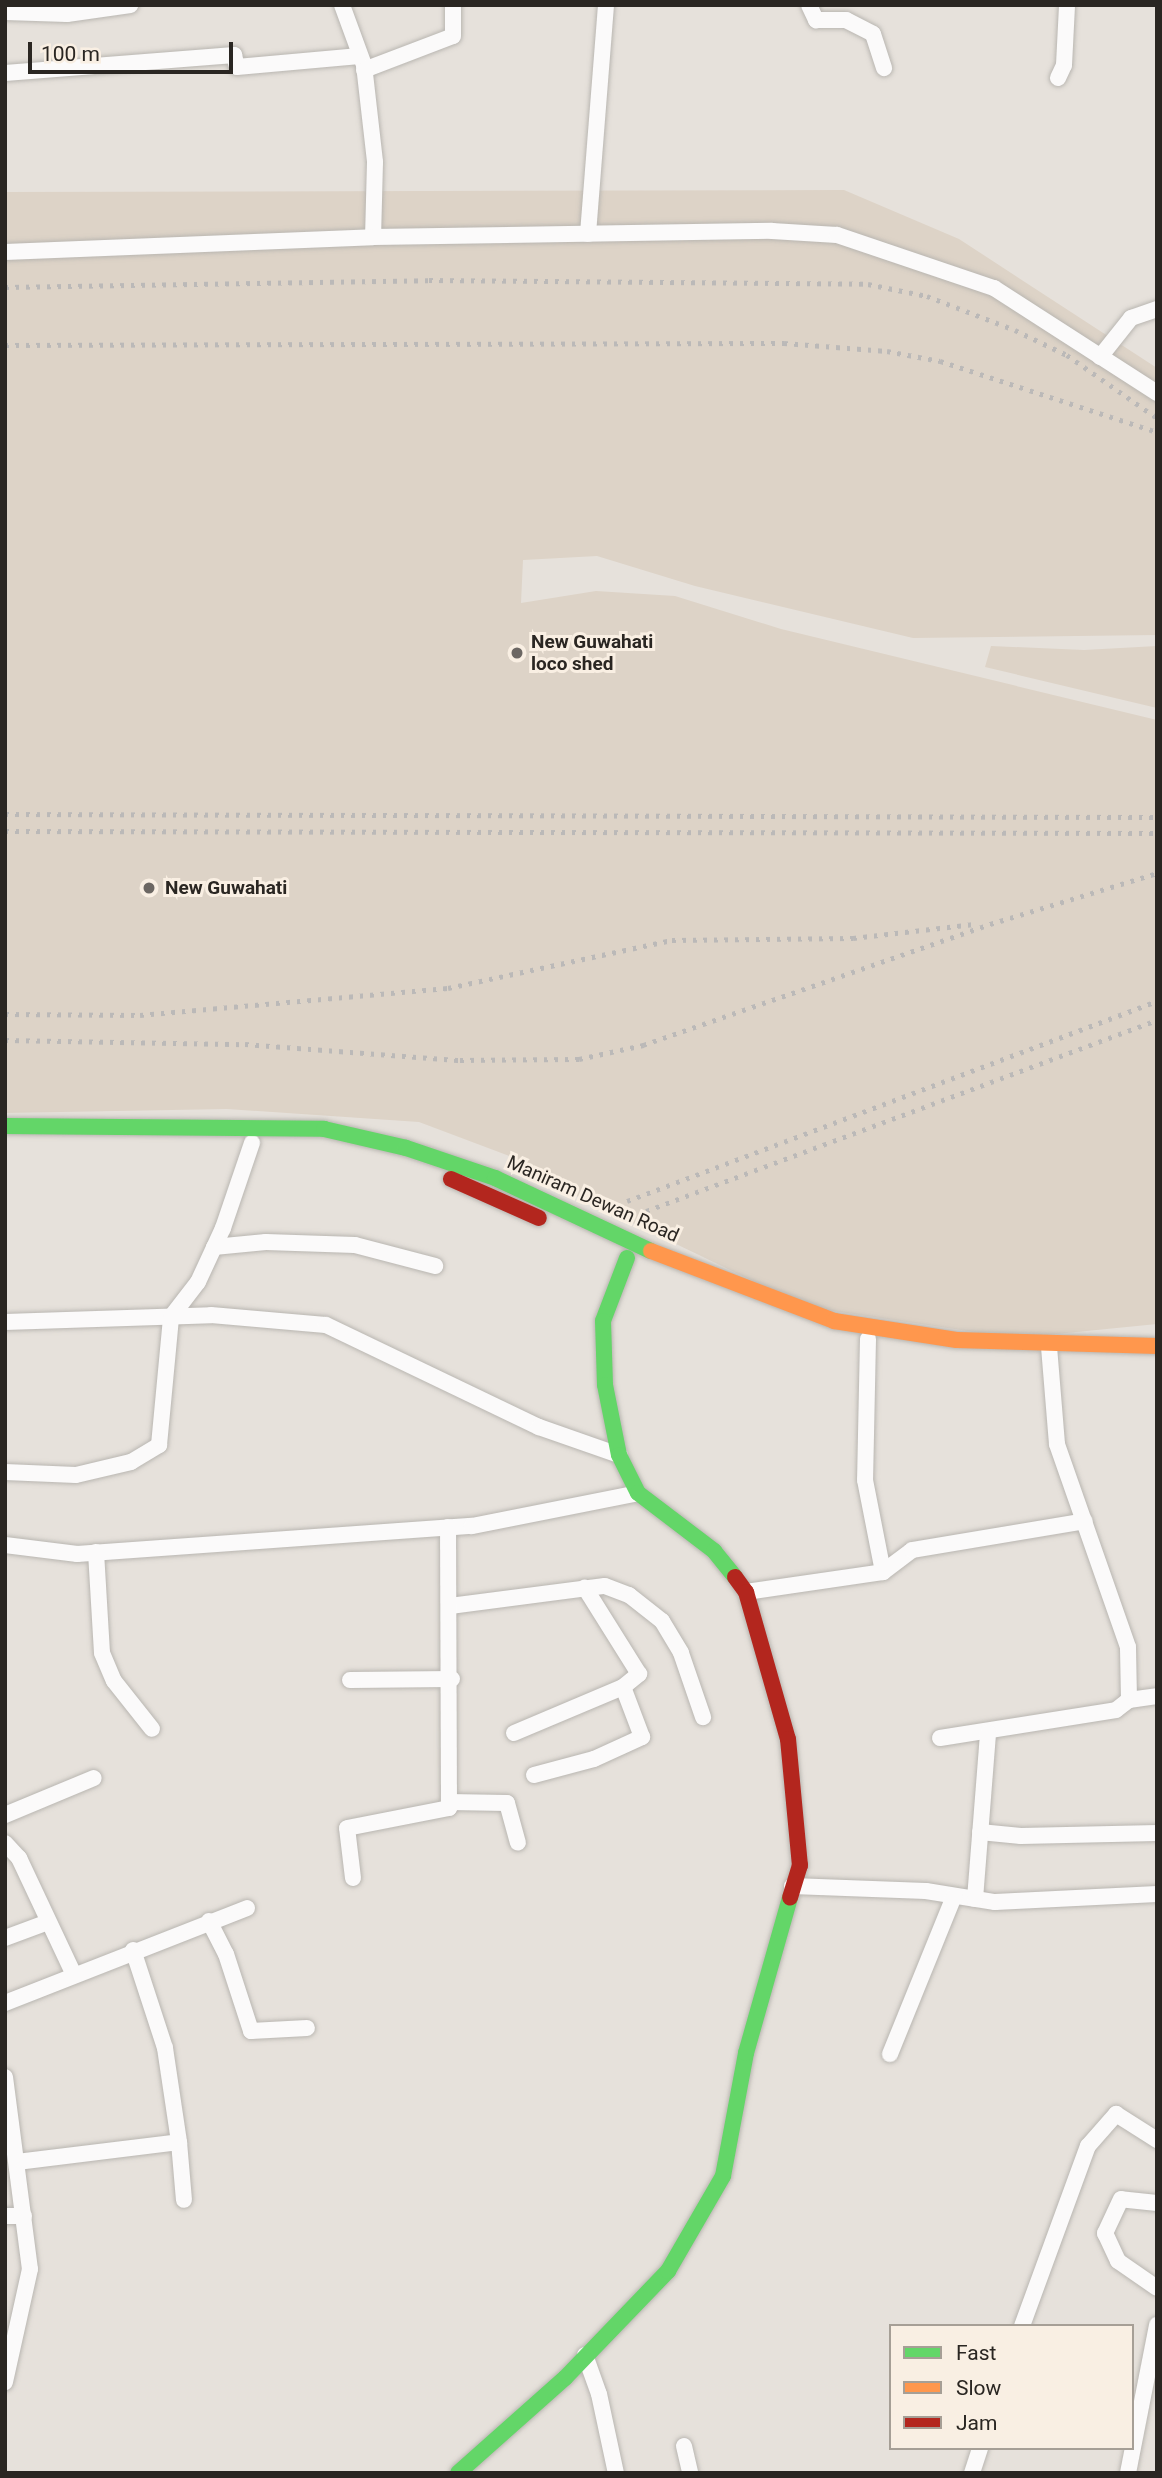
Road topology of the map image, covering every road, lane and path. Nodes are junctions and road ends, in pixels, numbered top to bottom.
1 (130, 5) edge
2 (341, 5) edge
3 (606, 5) edge
4 (809, 5) edge
5 (1067, 5) edge
6 (458, 6) edge
7 (103, 7) edge
8 (7, 10) edge
9 (362, 63) junction
10 (884, 68) dead end
11 (5, 73) edge
12 (1058, 78) dead end
13 (588, 234) junction
14 (373, 237) junction
15 (5, 252) edge
16 (1157, 309) edge
17 (1100, 357) junction
18 (1157, 393) edge
19 (5, 1126) edge
20 (5, 1138) edge
21 (252, 1143) junction
22 (214, 1247) junction
23 (627, 1258) junction
24 (435, 1266) dead end
25 (171, 1317) junction
26 (5, 1322) edge
27 (867, 1339) junction
28 (1157, 1346) edge
29 (1049, 1352) junction
30 (1157, 1358) edge
31 (619, 1455) junction
32 (5, 1472) edge
33 (638, 1493) junction
34 (1085, 1521) junction
35 (448, 1527) junction
36 (5, 1545) edge
37 (96, 1552) junction
38 (883, 1573) junction
39 (585, 1588) junction
40 (746, 1592) junction
41 (450, 1606) junction
42 (452, 1679) junction
43 (350, 1680) dead end
44 (623, 1687) junction
45 (1157, 1696) edge
46 (1129, 1700) junction
47 (703, 1717) dead end
48 (152, 1730) dead end
49 (514, 1732) dead end
50 (988, 1733) junction
51 (940, 1738) dead end
52 (534, 1775) dead end
53 (94, 1778) dead end
54 (449, 1802) junction
55 (5, 1815) edge
56 (980, 1832) junction
57 (1157, 1833) edge
58 (5, 1843) edge
59 (518, 1843) dead end
60 (353, 1878) dead end
61 (792, 1886) junction
62 (1157, 1894) edge
63 (954, 1896) junction
64 (975, 1899) junction
65 (247, 1908) dead end
66 (209, 1921) junction
67 (48, 1922) junction
68 (5, 1938) edge
69 (133, 1951) junction
70 (74, 1975) junction
71 (5, 2003) edge
72 (307, 2028) dead end
73 (890, 2054) dead end
74 (5, 2077) edge
75 (1157, 2140) edge
76 (179, 2142) junction
77 (17, 2162) junction
78 (184, 2200) dead end
79 (1157, 2203) edge
80 (5, 2216) edge
81 (24, 2216) junction
82 (1157, 2288) edge
83 (1023, 2324) edge
84 (1157, 2325) edge
85 (585, 2355) junction
86 (5, 2382) edge
87 (1134, 2442) edge
88 (684, 2446) dead end
89 (979, 2450) edge
90 (1133, 2450) edge
91 (476, 2466) edge
92 (458, 2473) edge
93 (616, 2473) edge
94 (690, 2473) edge
95 (972, 2473) edge
96 (1128, 2473) edge

1 - 7 street
2 - 9 street
3 - 13 street
4 - 10 street
5 - 12 street
6 - 9 street
7 - 8 street
9 - 11 street
9 - 14 street
13 - 14 street
13 - 17 street
14 - 15 street
16 - 17 street
17 - 18 street
19 - 29 main road, Maniram Dewan Road
20 - 21 main road, Maniram Dewan Road
21 - 22 street
21 - 23 main road, Maniram Dewan Road
22 - 24 street
22 - 25 street
23 - 27 main road, Maniram Dewan Road
23 - 31 main road
25 - 26 street
25 - 31 street
25 - 32 street
27 - 29 main road, Maniram Dewan Road
27 - 38 street
28 - 29 main road, Maniram Dewan Road
29 - 30 main road, Maniram Dewan Road
29 - 34 street
31 - 33 main road
33 - 35 street
33 - 40 main road
34 - 38 street
34 - 46 street
35 - 37 street
35 - 41 street
36 - 37 street
37 - 48 street
38 - 40 street
39 - 41 street
39 - 44 street
39 - 47 street
40 - 61 main road
41 - 42 street
42 - 43 street
42 - 54 street
44 - 49 street
44 - 52 street
45 - 46 street
46 - 50 street
50 - 51 street
50 - 56 street
53 - 55 street
54 - 59 street
54 - 60 street
56 - 57 street
56 - 64 street
58 - 67 street
61 - 63 street
61 - 85 main road
62 - 64 street
63 - 64 street
63 - 73 street
65 - 66 street
66 - 69 street
66 - 72 street
67 - 68 street
67 - 70 street
69 - 70 street
69 - 76 street
70 - 71 street
74 - 77 street
75 - 83 street
76 - 77 street
76 - 78 street
77 - 81 street
79 - 82 street
80 - 81 street
81 - 86 street
84 - 87 street
85 - 91 main road
85 - 93 street
88 - 94 street
89 - 95 street
90 - 96 street
91 - 92 main road

